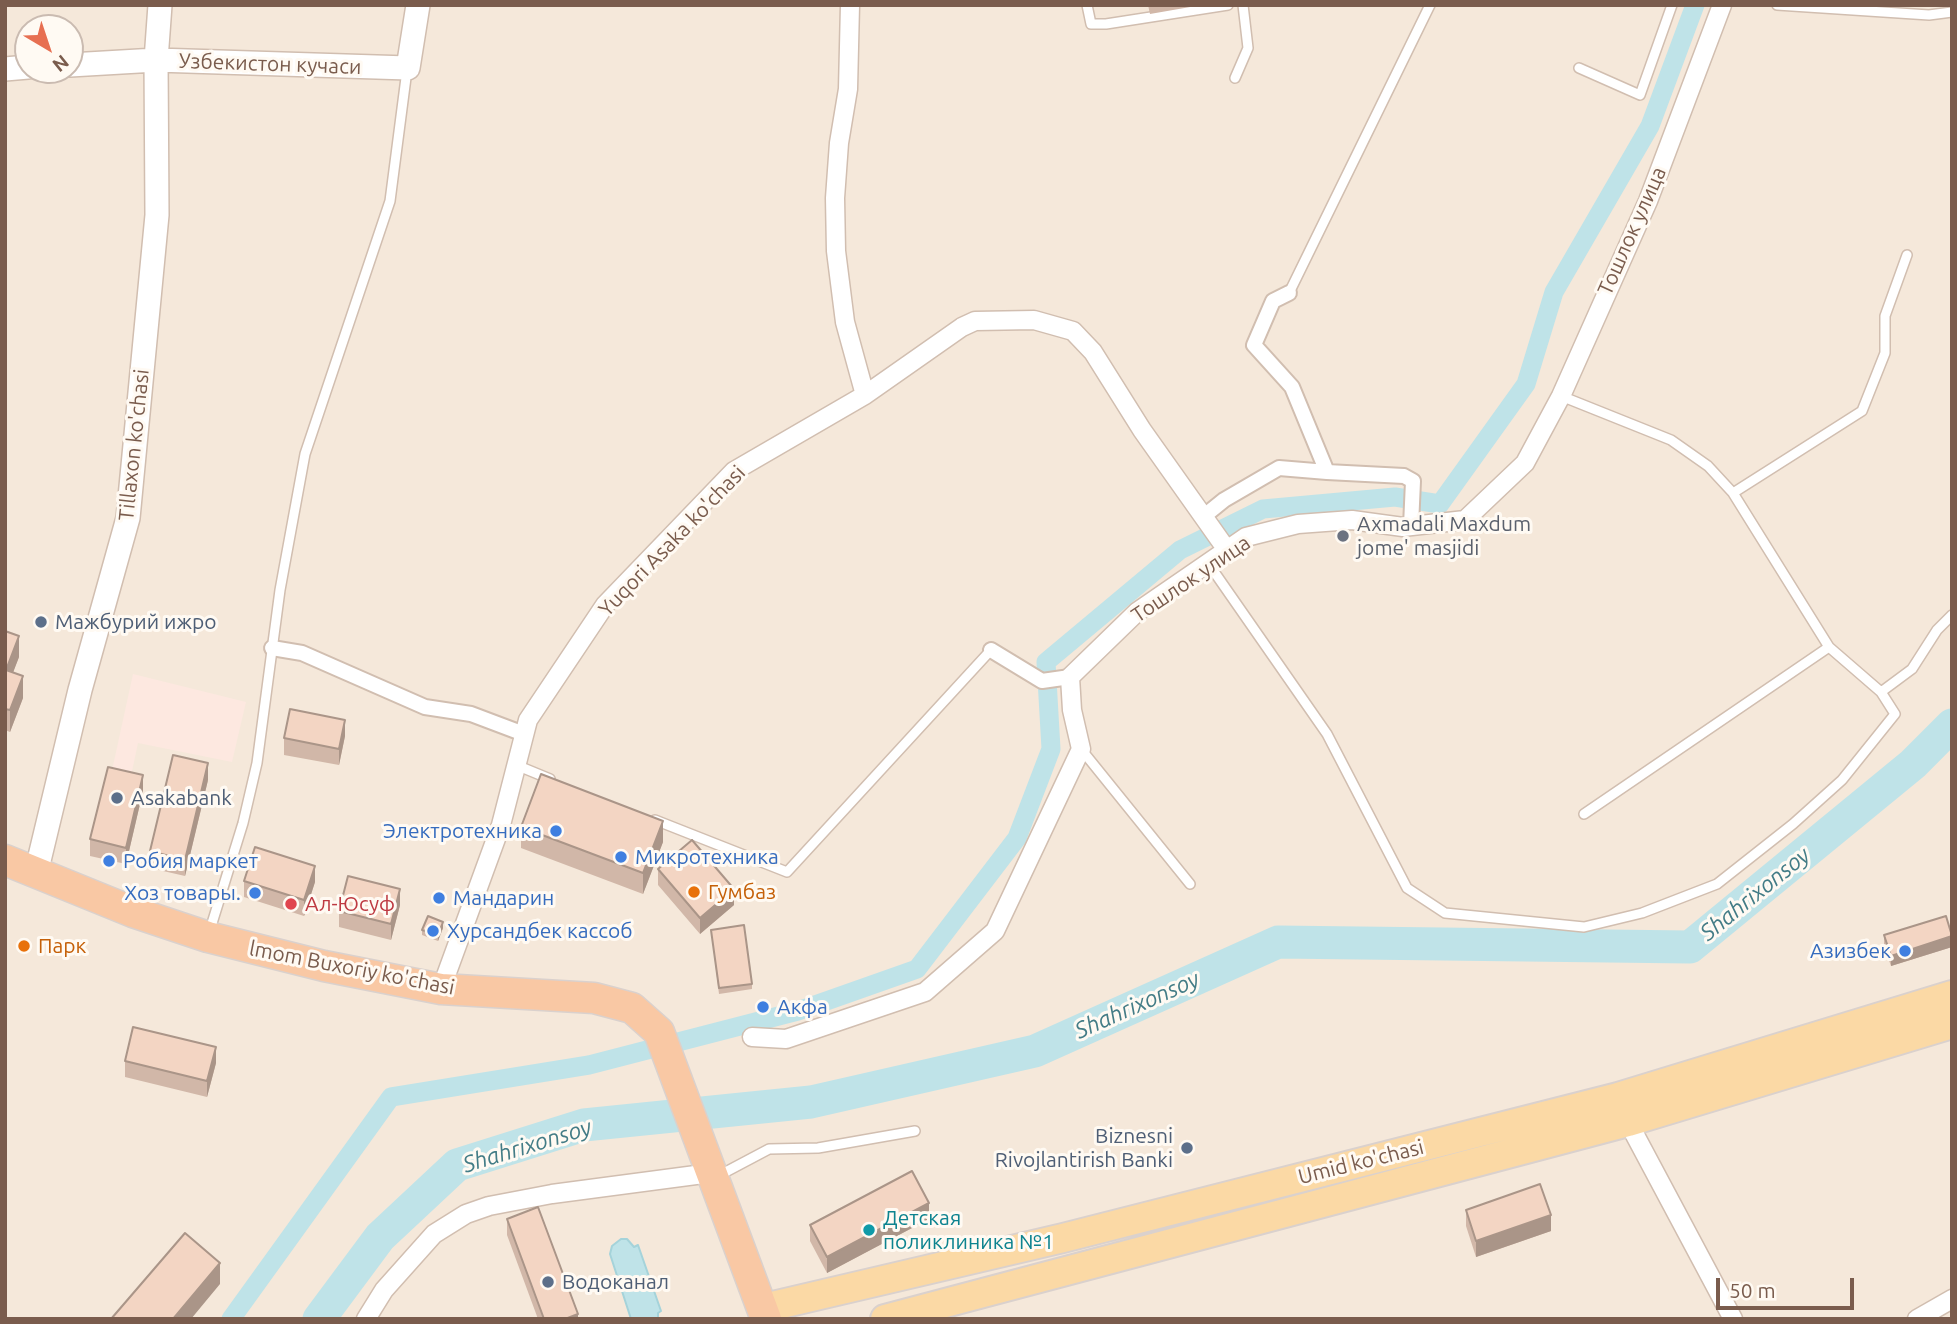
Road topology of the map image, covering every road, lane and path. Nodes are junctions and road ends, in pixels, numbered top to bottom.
1 (160, 5) edge
2 (418, 5) edge
3 (850, 5) edge
4 (1087, 5) edge
5 (1228, 5) edge
6 (1243, 5) edge
7 (1430, 5) edge
8 (1672, 5) edge
9 (1722, 5) edge
10 (1777, 5) edge
11 (1952, 12) edge
12 (156, 60) junction
13 (84, 64) edge
14 (408, 68) junction
15 (1579, 68) dead end
16 (1235, 78) dead end
17 (1907, 255) dead end
18 (1289, 293) joint
19 (865, 395) junction
20 (1561, 396) junction
21 (1327, 472) junction
22 (1733, 493) junction
23 (1204, 518) junction
24 (1411, 526) junction
25 (1226, 550) junction
26 (1209, 563) junction
27 (1952, 615) edge
28 (1829, 647) junction
29 (272, 648) junction
30 (991, 650) joint
31 (1056, 680) junction
32 (1881, 692) junction
33 (524, 734) junction
34 (1081, 749) junction
35 (516, 765) junction
36 (555, 780) edge
37 (1584, 814) dead end
38 (645, 816) edge
39 (5, 860) edge
40 (36, 873) junction
41 (1190, 884) dead end
42 (208, 937) junction
43 (441, 989) junction
44 (1952, 995) edge
45 (1952, 1024) edge
46 (752, 1037) dead end
47 (1628, 1122) junction
48 (915, 1131) dead end
49 (712, 1176) junction
50 (1952, 1299) edge
51 (765, 1313) edge
52 (366, 1319) edge
53 (885, 1319) edge
54 (1733, 1319) edge
55 (1917, 1319) edge

1 - 12 street, Tillaxon ko'chasi
2 - 14 street
3 - 19 street
4 - 5 lane
6 - 16 lane
7 - 18 lane
8 - 15 lane
9 - 20 street, Тошлок улица
10 - 11 lane
12 - 13 street, Узбекистон кучаси
12 - 14 street, Узбекистон кучаси
12 - 40 street, Tillaxon ko'chasi
14 - 29 lane
17 - 22 lane
18 - 21 street
19 - 23 street, Yuqori Asaka ko'chasi
19 - 33 street, Yuqori Asaka ko'chasi
20 - 22 lane
20 - 24 street, Тошлок улица
21 - 23 street
21 - 24 street
22 - 28 lane
23 - 25 street, Yuqori Asaka ko'chasi
24 - 25 street, Тошлок улица
25 - 26 street, Тошлок улица
26 - 31 street, Тошлок улица
26 - 32 lane
27 - 32 lane
28 - 32 lane
28 - 37 lane
29 - 33 street
29 - 42 lane
30 - 31 street
30 - 38 lane
31 - 34 street
33 - 35 street, Yuqori Asaka ko'chasi
34 - 41 lane
34 - 46 street
35 - 36 lane
35 - 43 street, Yuqori Asaka ko'chasi
39 - 40 highway, lmom Buxoriy ko'chasi
40 - 42 highway, lmom Buxoriy ko'chasi
42 - 43 highway, lmom Buxoriy ko'chasi
43 - 49 highway, lmom Buxoriy ko'chasi
44 - 51 main road, Umid ko'chasi
45 - 47 main road, Umid ko'chasi
47 - 53 main road, Umid ko'chasi
47 - 54 street
48 - 49 lane
49 - 51 highway, lmom Buxoriy ko'chasi
49 - 52 street
50 - 55 street

